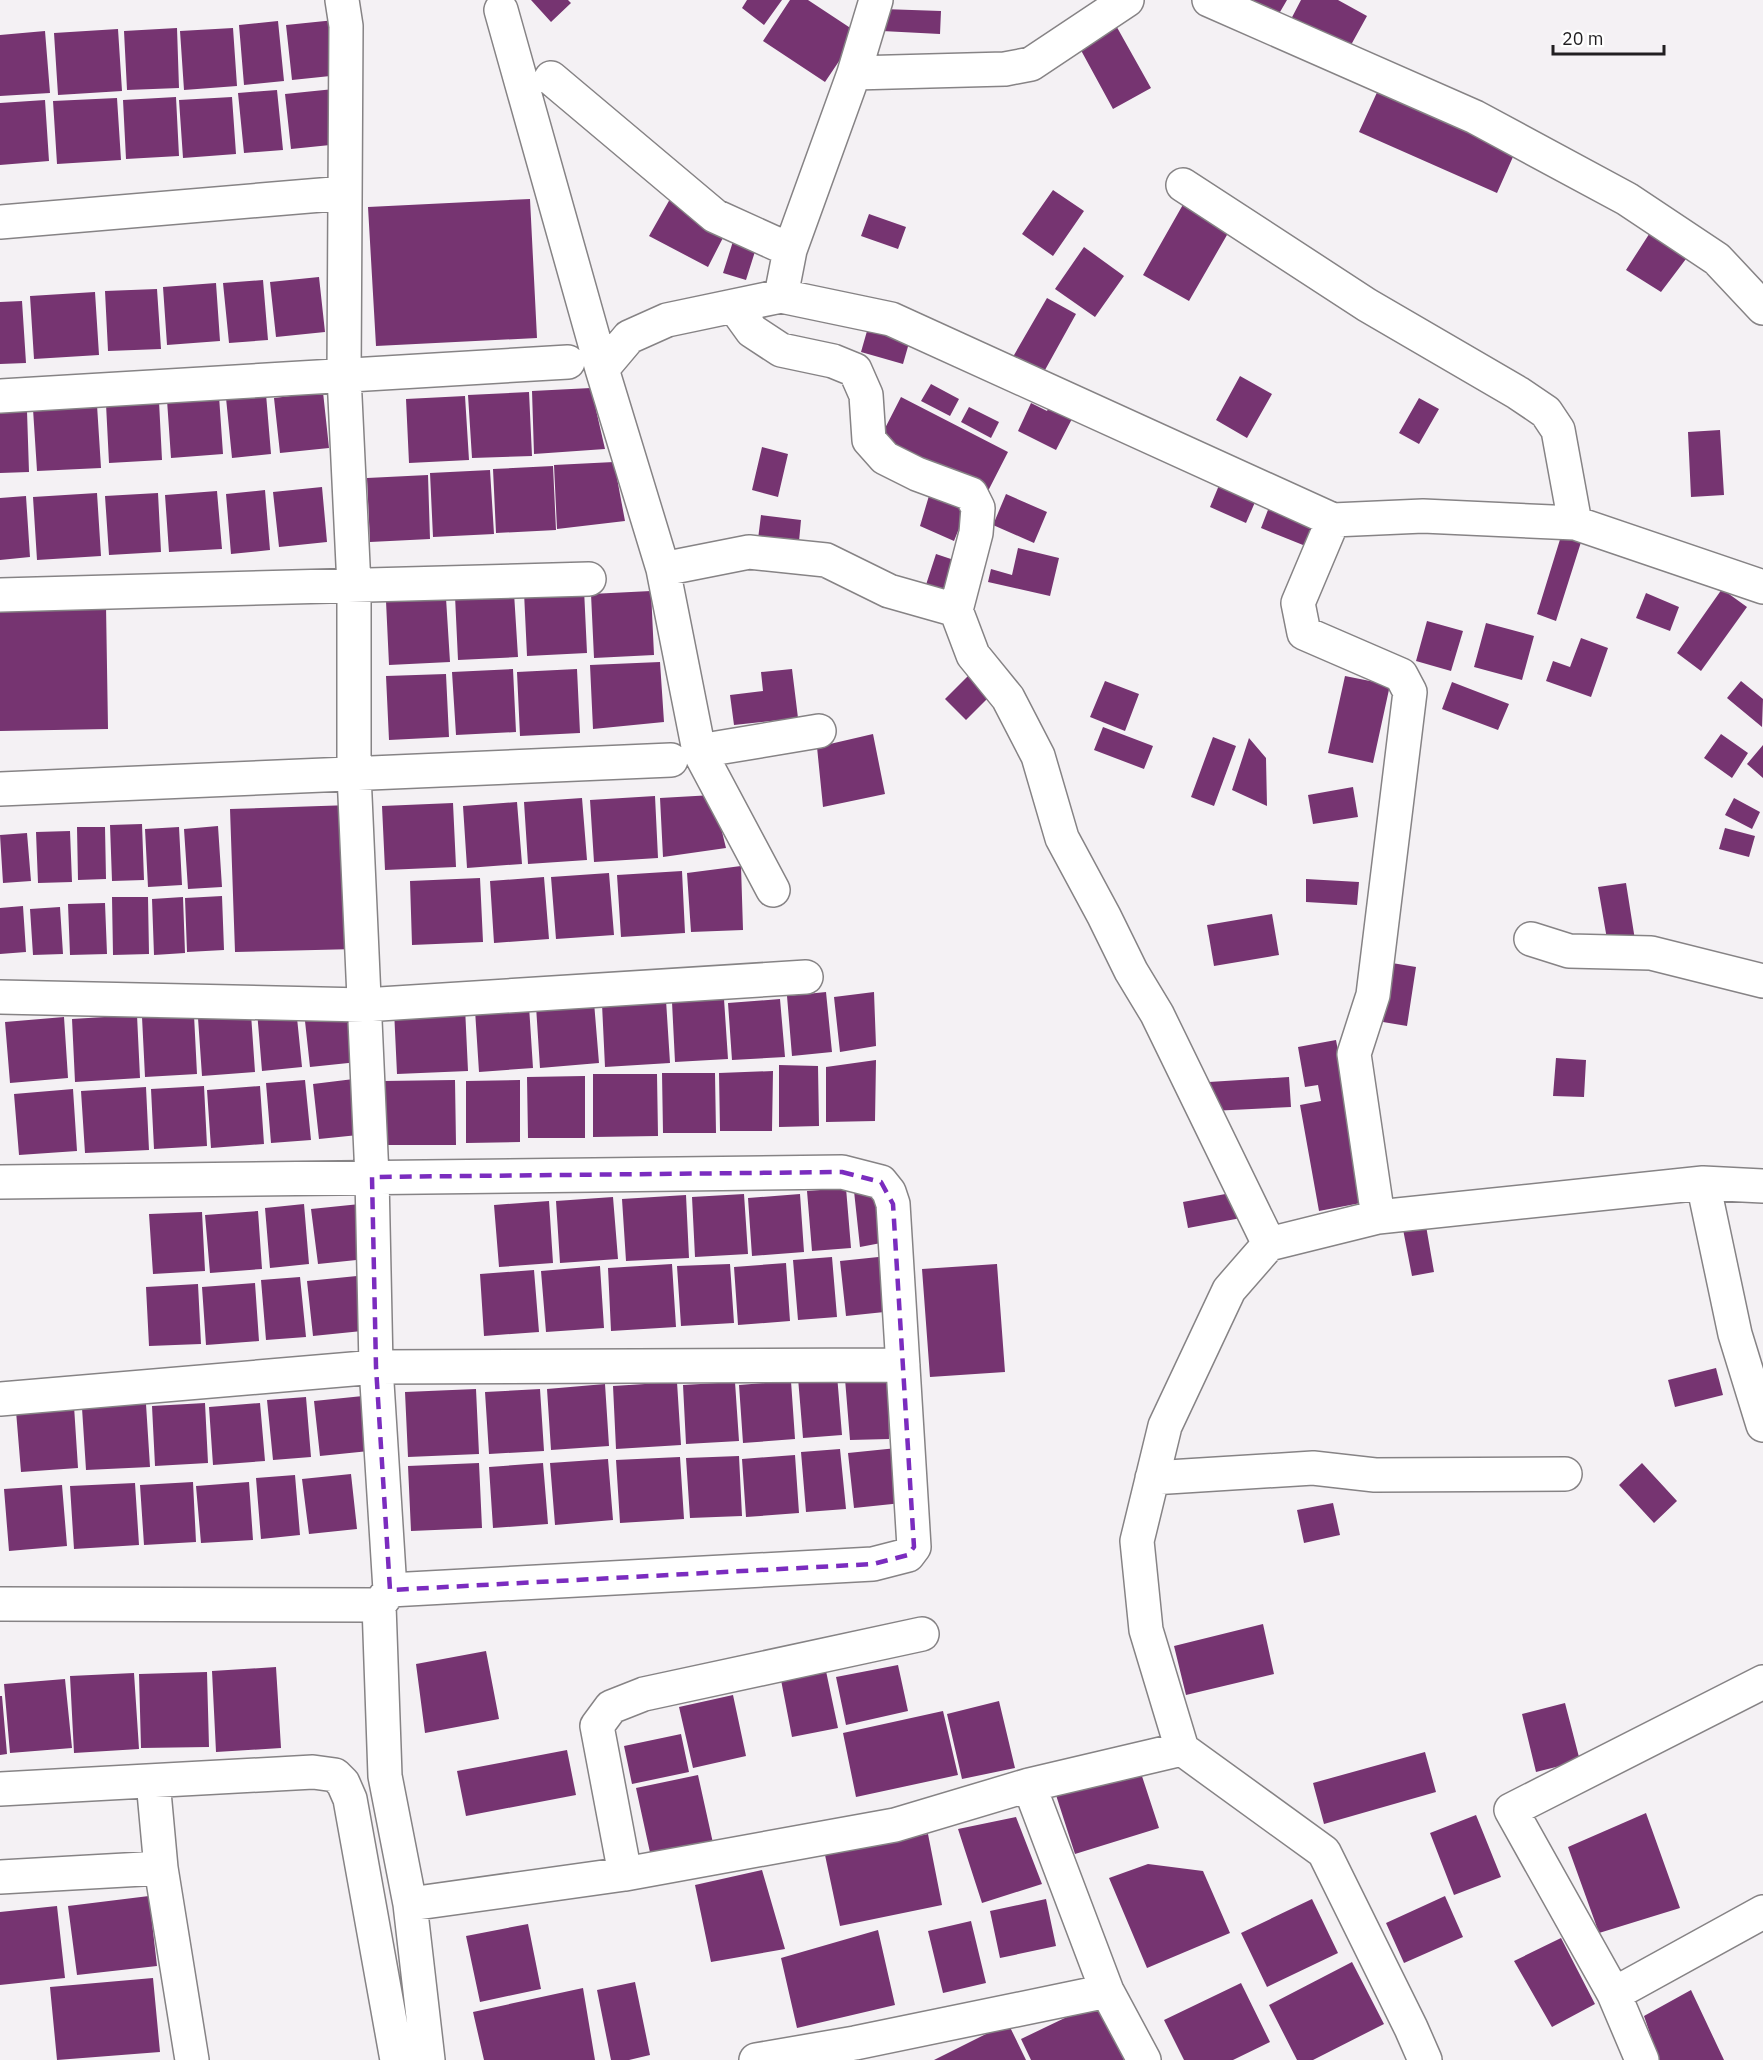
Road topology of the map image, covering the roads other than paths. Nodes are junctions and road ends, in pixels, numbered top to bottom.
1 (342, 0) edge
2 (876, 0) edge
3 (1127, 0) edge
4 (1209, 0) edge
5 (501, 10) dead end
6 (854, 73) junction
7 (551, 78) dead end
8 (1183, 185) dead end
9 (345, 193) junction
10 (0, 222) edge
11 (790, 250) junction
12 (781, 296) junction
13 (734, 306) junction
14 (1763, 308) edge
15 (568, 362) dead end
16 (602, 369) junction
17 (344, 376) junction
18 (0, 396) edge
19 (1333, 520) junction
20 (1575, 523) junction
21 (663, 569) junction
22 (589, 579) dead end
23 (354, 586) junction
24 (1763, 586) edge
25 (0, 595) edge
26 (957, 610) junction
27 (819, 731) dead end
28 (685, 755) junction
29 (354, 774) junction
30 (0, 789) edge
31 (773, 890) dead end
32 (1531, 939) dead end
33 (806, 978) dead end
34 (1763, 981) edge
35 (0, 997) edge
36 (364, 1005) junction
37 (372, 1177) junction
38 (0, 1182) edge
39 (1703, 1183) junction
40 (1763, 1186) edge
41 (1378, 1217) junction
42 (1269, 1244) junction
43 (903, 1365) junction
44 (376, 1367) junction
45 (0, 1398) edge
46 (1763, 1425) edge
47 (1565, 1474) dead end
48 (1152, 1478) junction
49 (385, 1598) junction
50 (0, 1604) edge
51 (922, 1634) dead end
52 (1763, 1682) edge
53 (1182, 1749) junction
54 (153, 1781) junction
55 (1029, 1785) junction
56 (0, 1789) edge
57 (161, 1868) junction
58 (625, 1874) junction
59 (0, 1877) edge
60 (410, 1904) junction
61 (1763, 1912) edge
62 (1107, 1991) junction
63 (1614, 1994) junction
64 (860, 2051) edge
65 (192, 2060) edge
66 (397, 2060) edge
67 (428, 2060) edge
68 (756, 2060) edge
69 (1144, 2060) edge
70 (1425, 2060) edge
71 (1642, 2060) edge

1 - 9 street
2 - 6 street
3 - 6 street
4 - 14 street
5 - 16 street
6 - 11 street
7 - 11 street
8 - 20 street
9 - 10 street
9 - 17 street
11 - 12 street
12 - 13 street
12 - 19 street
13 - 16 street
13 - 26 street
15 - 17 street
16 - 21 street
17 - 18 street
17 - 23 street
19 - 20 street
19 - 41 street
20 - 24 street
21 - 26 street
21 - 28 street
22 - 23 street
23 - 25 street
23 - 29 street
26 - 42 street
27 - 28 street
28 - 29 street
28 - 31 street
29 - 30 street
29 - 36 street
32 - 34 street
33 - 36 street
35 - 36 street
36 - 37 street
37 - 38 street
37 - 43 street
37 - 44 street
39 - 40 street
39 - 41 street
39 - 46 street
41 - 42 street
42 - 48 street
43 - 44 street
43 - 49 street
44 - 45 street
44 - 49 street
47 - 48 street
48 - 53 street
49 - 50 street
49 - 60 street
51 - 58 street
52 - 63 street
53 - 55 street
53 - 70 street
54 - 56 street
54 - 57 street
54 - 66 street
55 - 58 street
55 - 62 street
57 - 59 street
57 - 65 street
58 - 60 street
60 - 67 street
61 - 63 street
62 - 64 street
62 - 69 street
63 - 71 street
64 - 68 street

